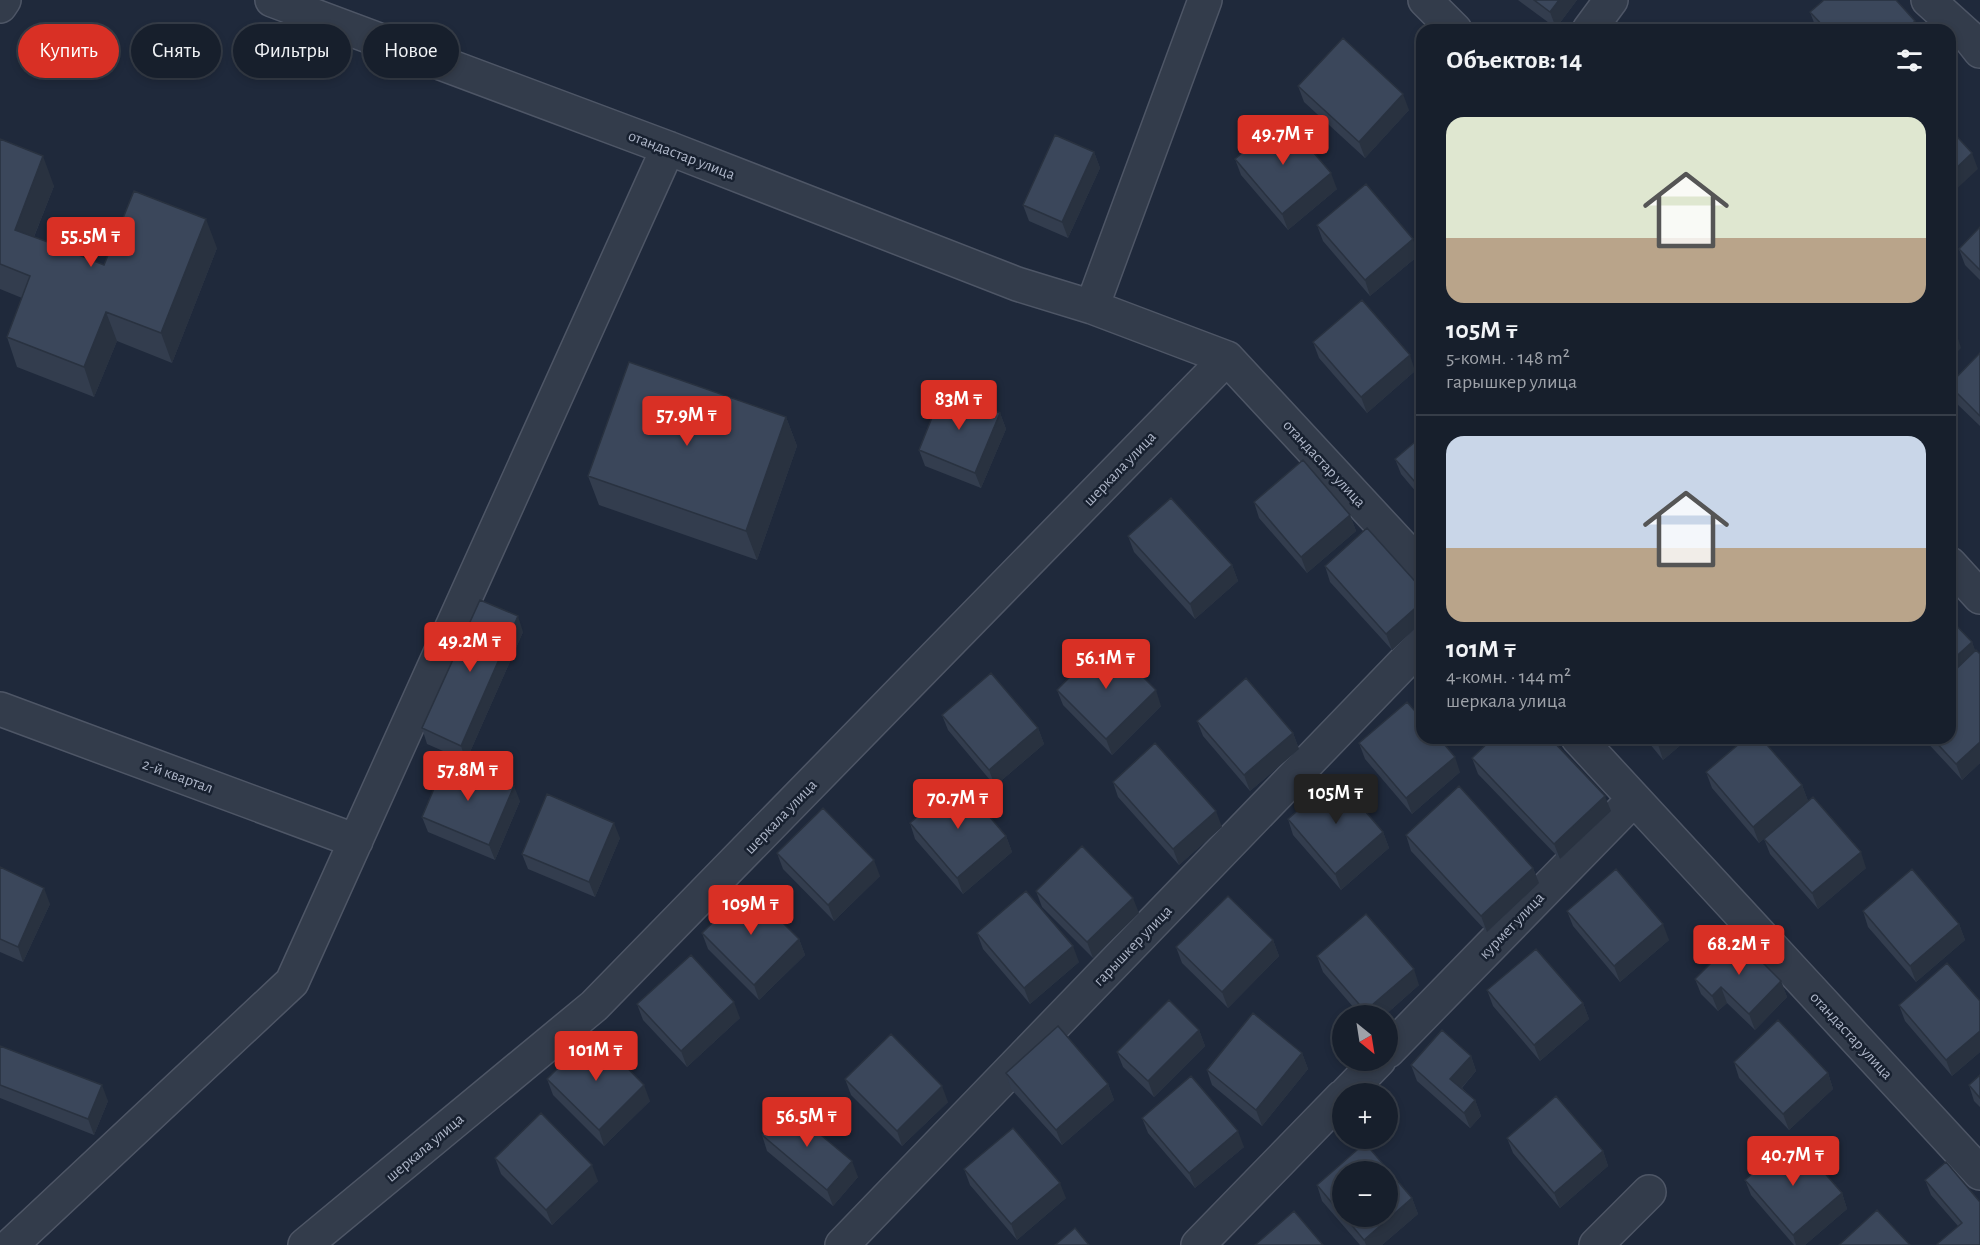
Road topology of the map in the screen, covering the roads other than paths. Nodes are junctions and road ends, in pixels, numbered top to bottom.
1 (4, 0) edge
2 (272, 0) edge
3 (1205, 0) edge
4 (1425, 0) edge
5 (1611, 0) edge
6 (1928, 0) edge
7 (0, 6) edge
8 (1449, 24) edge
9 (1593, 24) edge
10 (1955, 24) edge
11 (1956, 25) edge
12 (1980, 51) edge
13 (668, 148) junction
14 (1092, 307) junction
15 (1227, 358) junction
16 (1416, 562) edge
17 (1956, 571) edge
18 (1980, 597) edge
19 (1416, 650) edge
20 (0, 709) edge
21 (1584, 744) edge
22 (1634, 799) junction
23 (356, 841) junction
24 (1398, 1041) edge
25 (1368, 1071) edge
26 (1356, 1083) edge
27 (1332, 1107) edge
28 (1980, 1173) edge
29 (1649, 1192) dead end
30 (11, 1245) edge
31 (305, 1245) edge
32 (842, 1245) edge
33 (1198, 1245) edge
34 (1596, 1245) edge

1 - 7 street
2 - 13 street, отандастар улица
3 - 14 street
4 - 8 street
5 - 9 street
6 - 10 street
11 - 12 street
13 - 14 street, отандастар улица
13 - 23 street
14 - 15 street, отандастар улица
15 - 16 street, отандастар улица
15 - 31 street, шеркала улица
17 - 18 street
19 - 32 street, гарышкер улица
20 - 23 street, 2-й квартал
21 - 22 street, отандастар улица
22 - 24 street, курмет улица
22 - 28 street, отандастар улица
23 - 30 street
25 - 26 street
27 - 33 street
29 - 34 street

